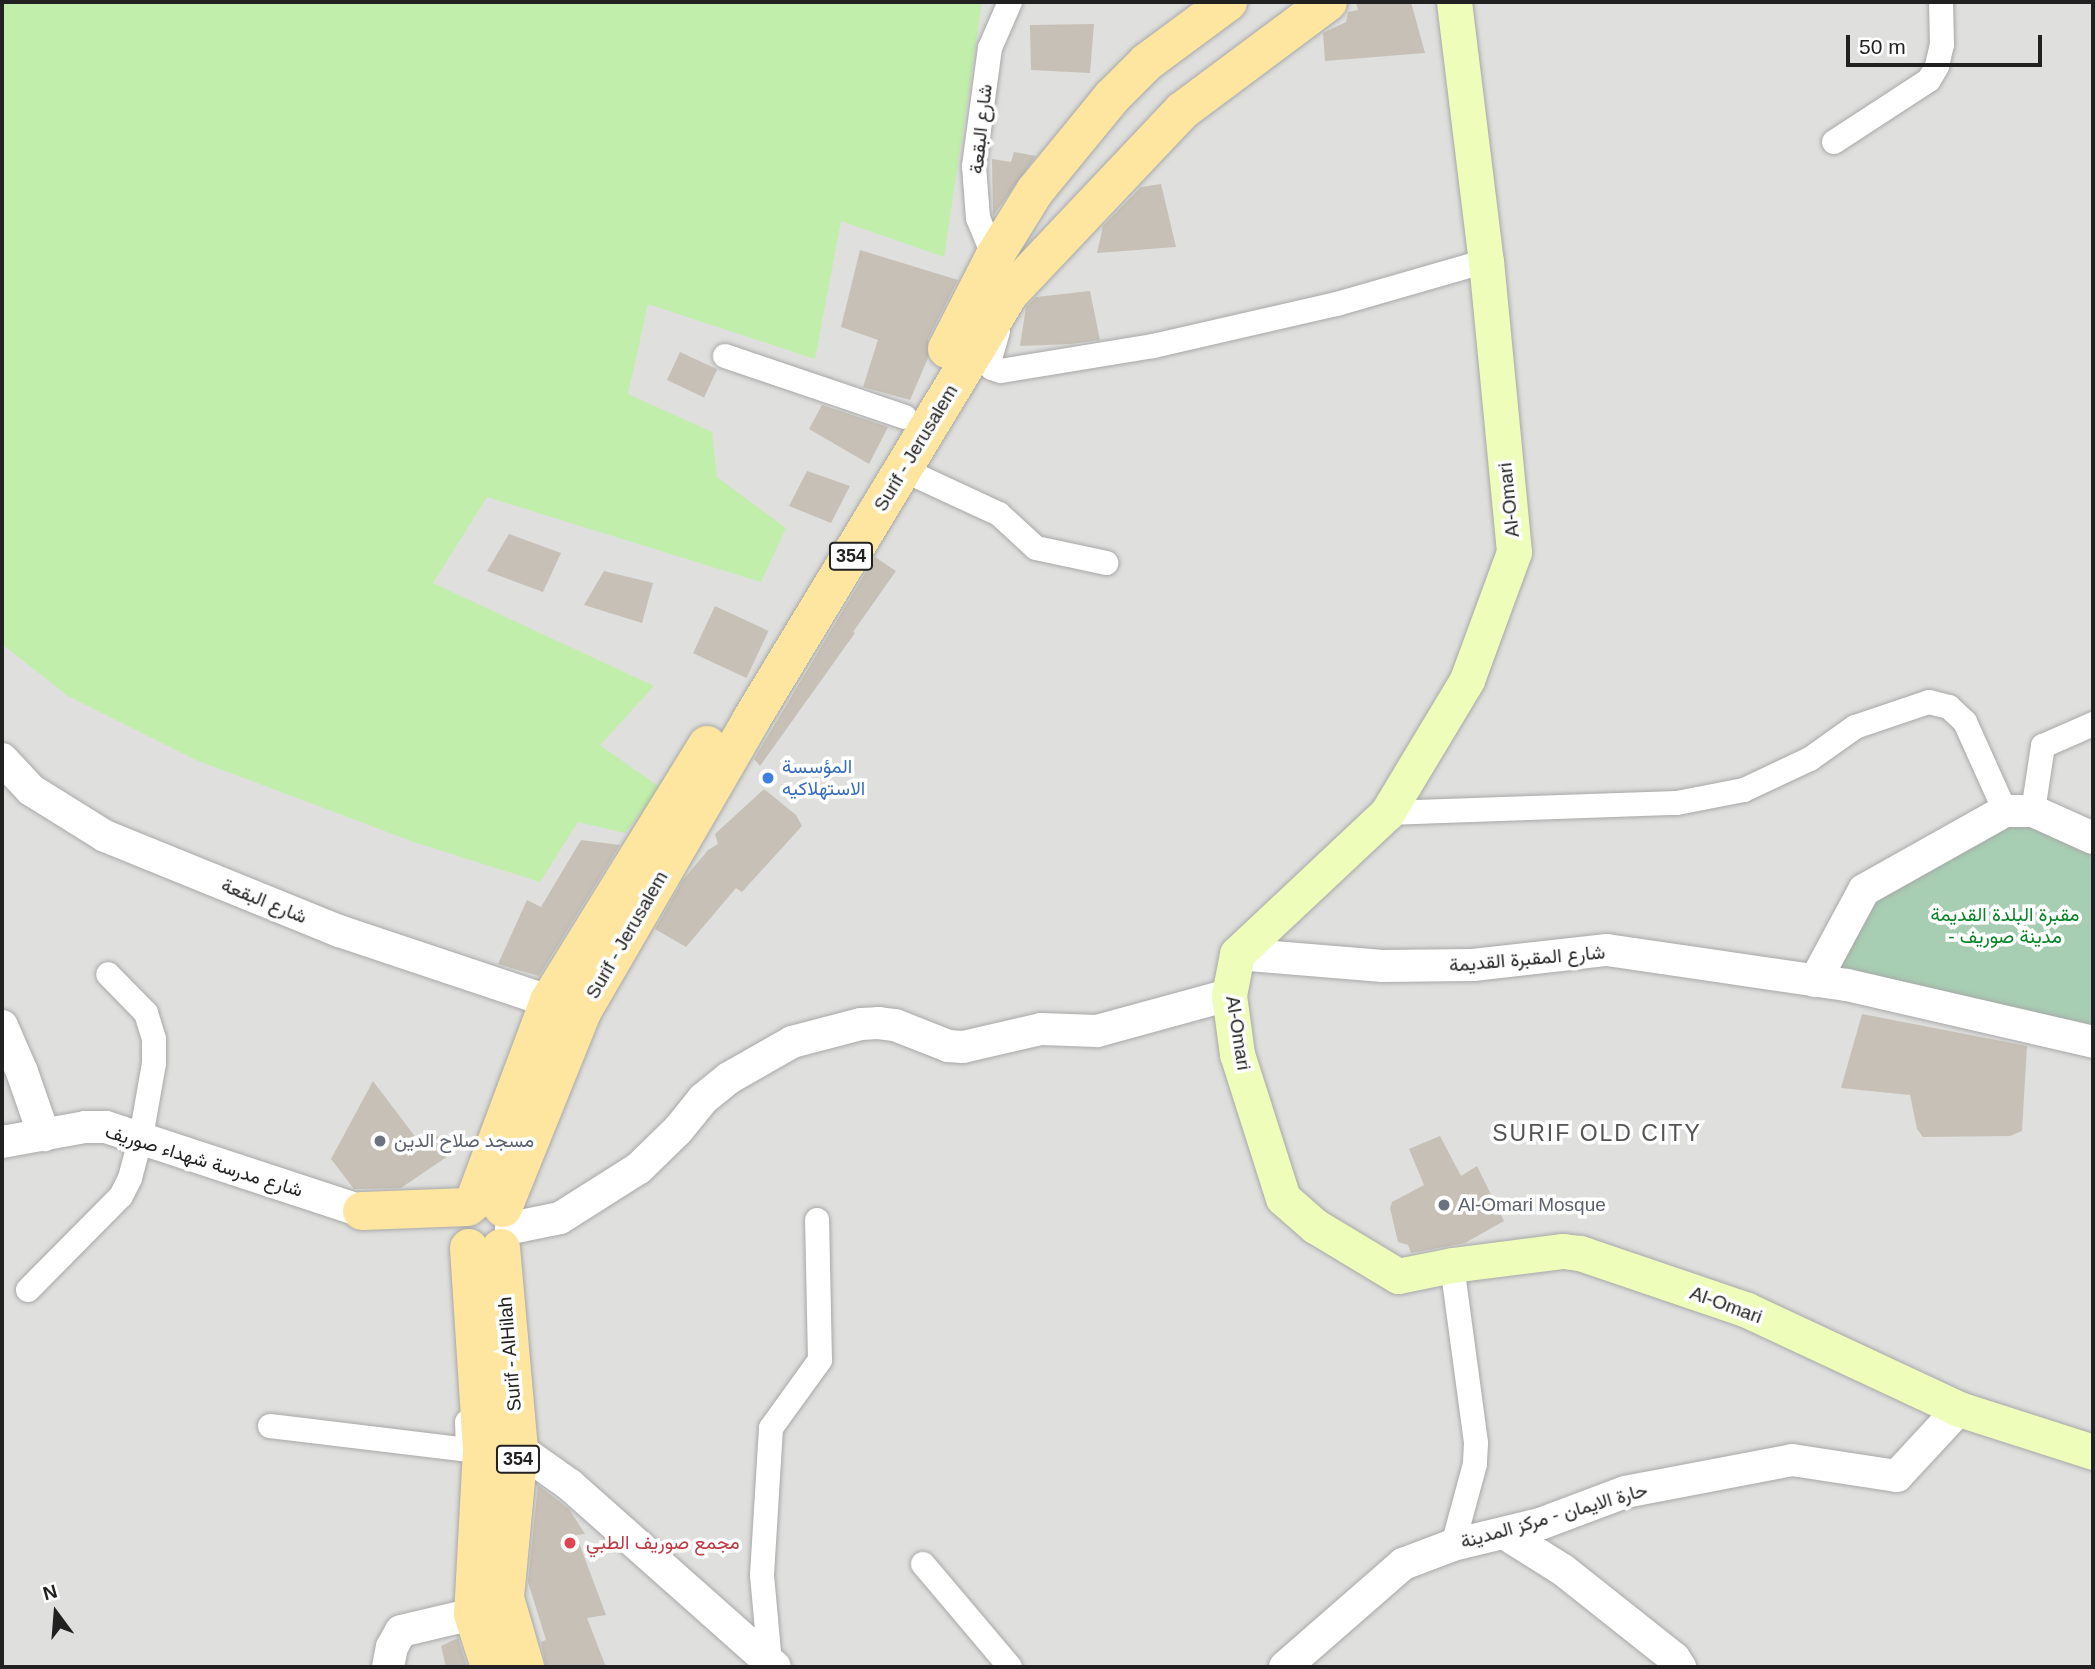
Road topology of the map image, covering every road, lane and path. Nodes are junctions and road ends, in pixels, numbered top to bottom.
1 (1010, 2) edge
2 (1227, 2) edge
3 (1328, 2) edge
4 (1454, 2) edge
5 (1941, 2) edge
6 (1834, 142) dead end
7 (993, 259) junction
8 (1486, 261) junction
9 (1037, 262) junction
10 (1008, 295) junction
11 (725, 356) dead end
12 (905, 417) junction
13 (904, 470) junction
14 (1106, 563) dead end
15 (2093, 724) edge
16 (2, 759) edge
17 (2019, 811) junction
18 (1387, 813) junction
19 (2093, 838) edge
20 (1237, 954) junction
21 (108, 974) dead end
22 (1815, 981) junction
23 (1229, 996) junction
24 (566, 1007) junction
25 (2, 1026) edge
26 (2093, 1042) edge
27 (44, 1135) junction
28 (141, 1137) junction
29 (2, 1142) edge
30 (362, 1212) joint
31 (817, 1220) dead end
32 (484, 1225) junction
33 (1452, 1265) junction
34 (28, 1290) dead end
35 (479, 1401) junction
36 (1959, 1409) junction
37 (270, 1426) dead end
38 (519, 1449) junction
39 (2093, 1452) edge
40 (1504, 1533) junction
41 (1453, 1545) junction
42 (923, 1564) dead end
43 (473, 1614) junction
44 (772, 1665) edge
45 (388, 1667) edge
46 (489, 1667) edge
47 (525, 1667) edge
48 (1010, 1667) edge
49 (1285, 1667) edge
50 (1680, 1667) edge

1 - 7 street, شارع البقعة
2 - 7 main road, Surif - Jerusalem / 354
3 - 9 main road, Surif - Jerusalem / 354
4 - 8 main road, Al-Omari
5 - 6 street
7 - 9 main road
7 - 12 main road, Surif - Jerusalem / 354
8 - 10 street
8 - 18 main road, Al-Omari
9 - 10 main road, Surif - Jerusalem / 354
10 - 13 main road, Surif - Jerusalem / 354
11 - 12 street
12 - 24 main road, Surif - Jerusalem / 354
13 - 14 street
13 - 24 main road, Surif - Jerusalem / 354
15 - 17 street
16 - 24 street, شارع البقعة
17 - 18 street
17 - 19 street
17 - 22 street
18 - 20 main road, Al-Omari
20 - 22 street, شارع المقبرة القديمة
20 - 23 main road, Al-Omari
21 - 28 street
22 - 26 street, شارع المقبرة القديمة
23 - 32 street
23 - 33 main road, Al-Omari
24 - 32 main road, Surif - Jerusalem / 354
25 - 27 street
27 - 28 street, شارع مدرسة شهداء صوريف
27 - 29 street, شارع مدرسة شهداء صوريف
28 - 30 street, شارع مدرسة شهداء صوريف
28 - 34 street
30 - 32 main road
31 - 44 street
32 - 35 main road, Surif - AlHilah
32 - 38 main road, Surif - AlHilah / 354
33 - 36 main road, Al-Omari
33 - 41 street
35 - 37 street
35 - 38 main road
35 - 43 main road, Surif - AlHilah
36 - 39 main road, Al-Omari
36 - 40 street, حارة الايمان - مركز المدينة
38 - 44 street
38 - 47 main road, Surif - AlHilah / 354
40 - 41 street, حارة الايمان - مركز المدينة
40 - 50 street
41 - 49 street, حارة الايمان - مركز المدينة
42 - 48 street
43 - 45 street
43 - 46 main road, Surif - AlHilah

